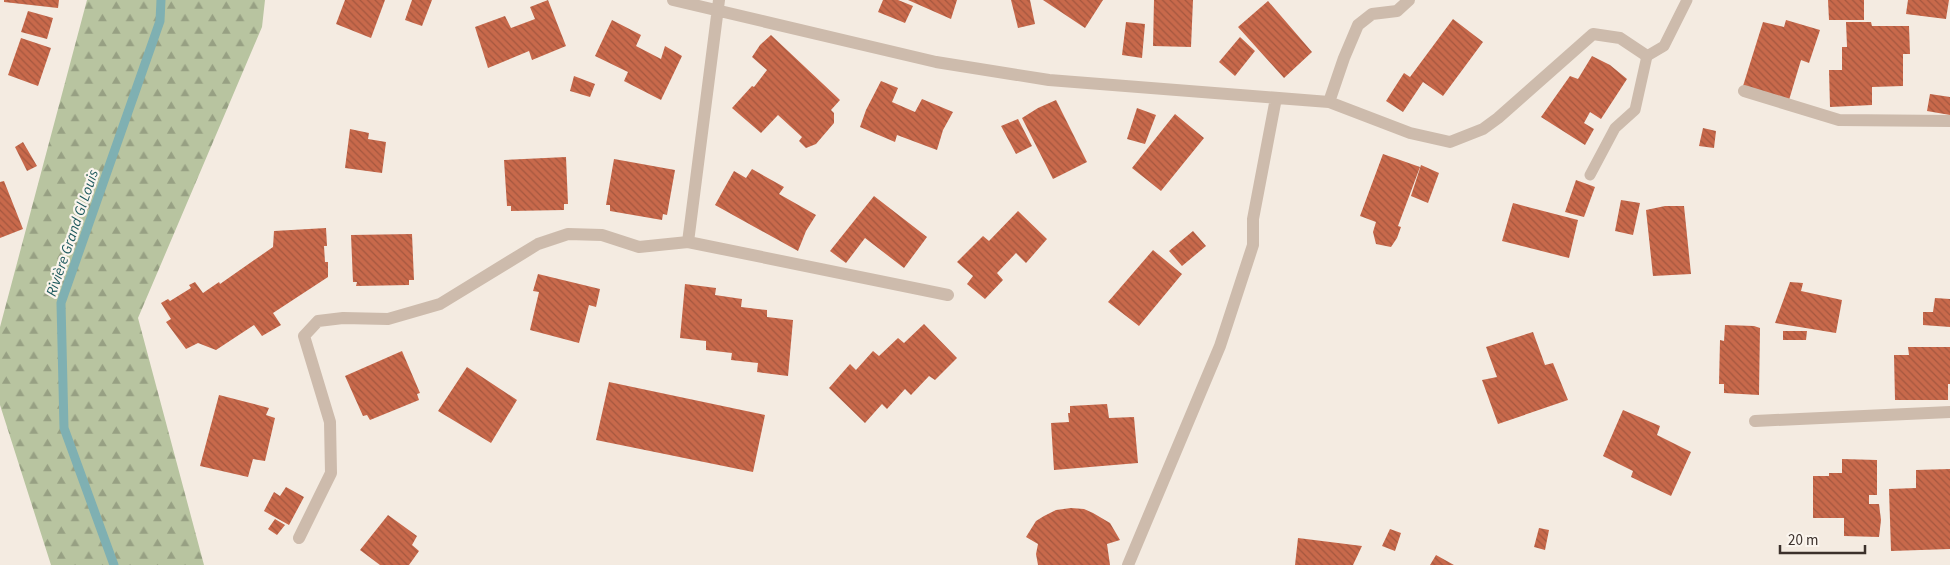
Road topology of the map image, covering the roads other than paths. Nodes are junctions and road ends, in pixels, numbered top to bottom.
1 (674, 0) edge
2 (1409, 0) edge
3 (1687, 0) edge
4 (718, 5) edge
5 (1647, 56) junction
6 (1744, 91) dead end
7 (1276, 98) junction
8 (1329, 102) junction
9 (1950, 121) edge
10 (1590, 175) dead end
11 (688, 242) junction
12 (948, 295) dead end
13 (1950, 412) edge
14 (1755, 421) dead end
15 (299, 538) dead end
16 (1128, 565) edge

1 - 4 street
2 - 8 street
3 - 5 lane
4 - 7 street
4 - 11 street
5 - 8 street
5 - 10 lane
6 - 9 street
7 - 8 street
7 - 16 street
11 - 12 street
11 - 15 street
13 - 14 street

